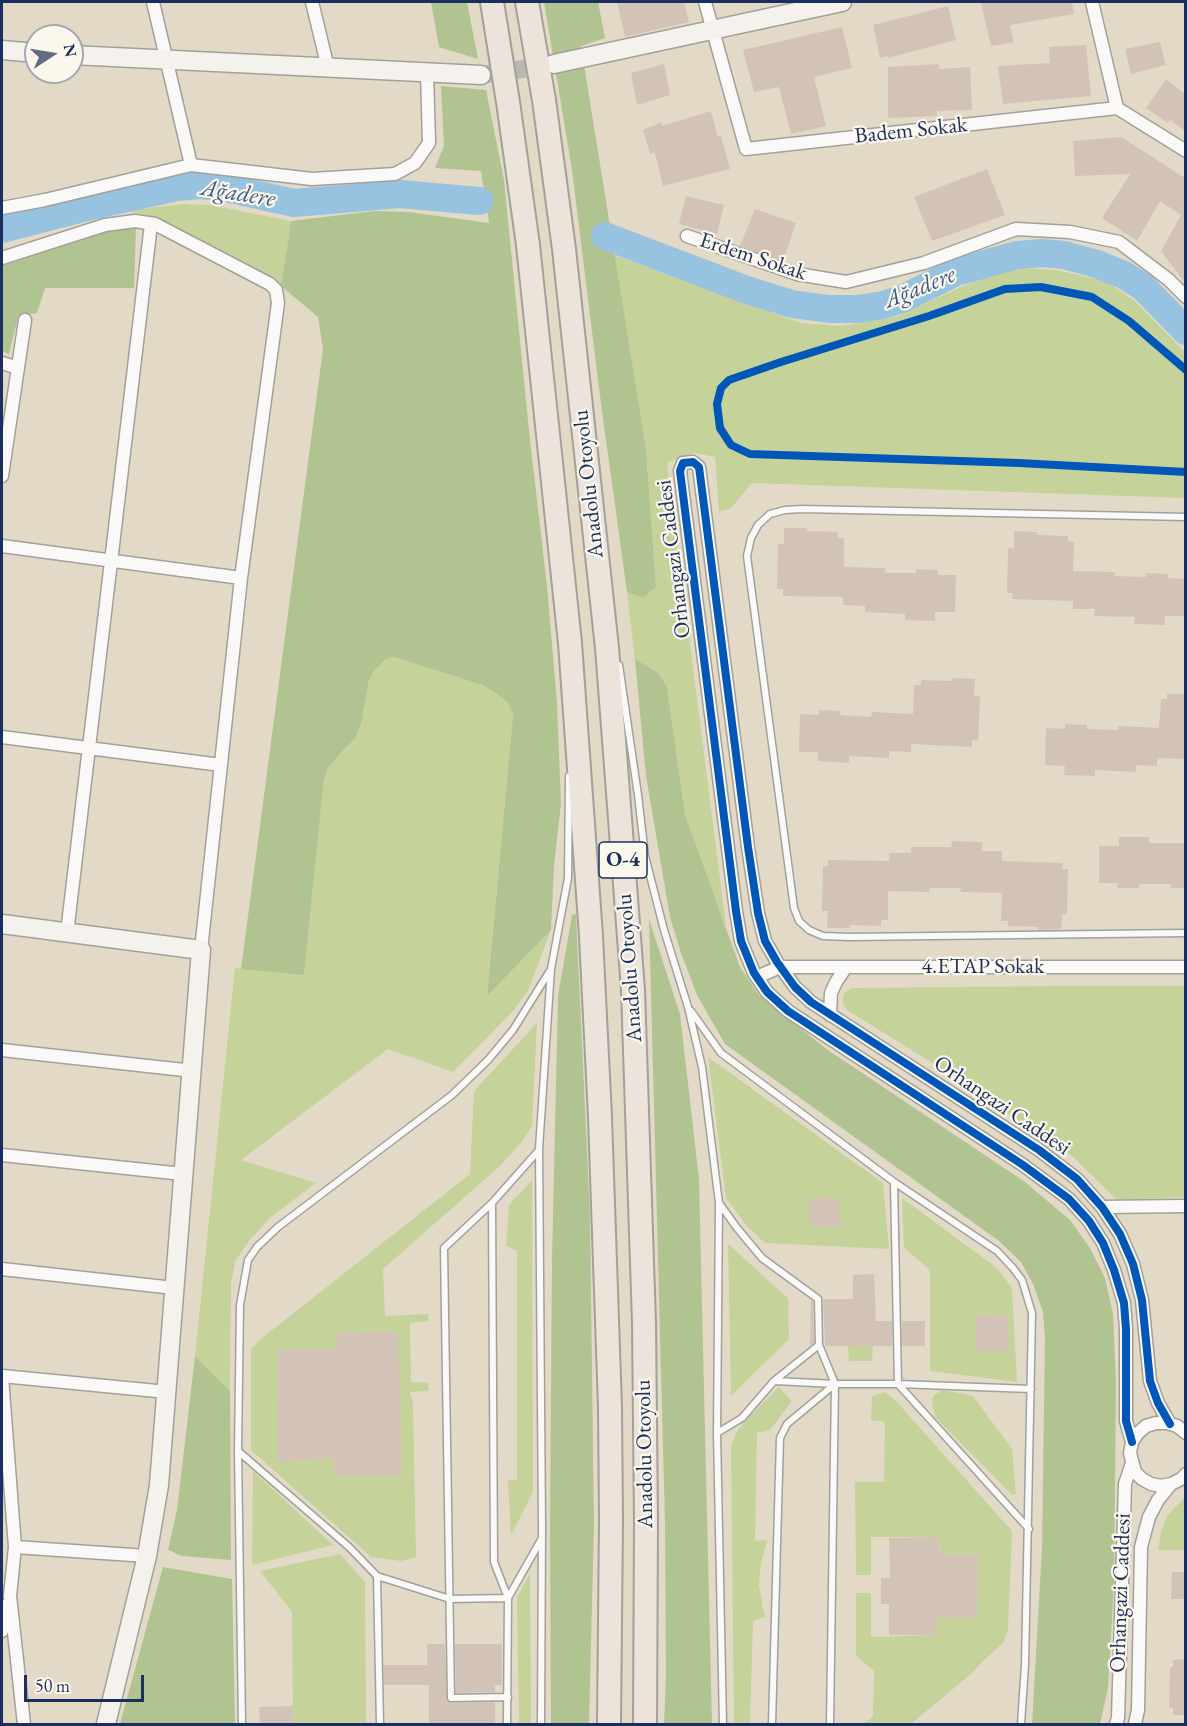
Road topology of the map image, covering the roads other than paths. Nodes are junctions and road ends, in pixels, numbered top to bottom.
1 (153, 2) edge
2 (312, 2) edge
3 (492, 2) edge
4 (526, 2) edge
5 (705, 2) edge
6 (836, 2) edge
7 (1092, 2) edge
8 (713, 30) junction
9 (2, 50) edge
10 (24, 52) edge
11 (84, 56) edge
12 (167, 60) junction
13 (554, 64) tunnel mouth
14 (328, 68) junction
15 (427, 72) junction
16 (481, 75) tunnel mouth
17 (1117, 108) junction
18 (1185, 151) edge
19 (191, 165) junction
20 (2, 208) edge
21 (151, 224) junction
22 (687, 236) dead end
23 (2, 258) edge
24 (1185, 297) edge
25 (25, 320) dead end
26 (2, 363) edge
27 (18, 368) junction
28 (578, 377) junction
29 (2, 476) edge
30 (1185, 517) edge
31 (2, 546) edge
32 (110, 560) junction
33 (241, 578) junction
34 (608, 586) dead end
35 (570, 643) junction
36 (618, 656) dead end
37 (2, 737) edge
38 (569, 737) dead end
39 (88, 747) junction
40 (221, 765) junction
41 (569, 773) dead end
42 (2, 924) edge
43 (67, 933) junction
44 (1185, 933) edge
45 (201, 950) junction
46 (780, 967) junction
47 (846, 967) junction
48 (1185, 967) edge
49 (551, 969) junction
50 (757, 977) junction
51 (688, 1007) junction
52 (830, 1015) junction
53 (2, 1050) edge
54 (193, 1071) junction
55 (539, 1149) junction
56 (2, 1155) edge
57 (183, 1174) junction
58 (894, 1182) junction
59 (492, 1203) junction
60 (719, 1203) junction
61 (1185, 1206) edge
62 (1102, 1207) junction
63 (2, 1269) edge
64 (174, 1288) junction
65 (819, 1346) junction
66 (2, 1377) edge
67 (774, 1381) junction
68 (835, 1384) junction
69 (898, 1384) junction
70 (1031, 1389) junction
71 (167, 1392) junction
72 (1170, 1424) junction
73 (717, 1433) junction
74 (1185, 1434) edge
75 (1132, 1442) junction
76 (238, 1451) junction
77 (1132, 1463) junction
78 (1185, 1474) edge
79 (1171, 1484) junction
80 (1029, 1530) junction
81 (542, 1537) junction
82 (15, 1547) junction
83 (147, 1556) junction
84 (7, 1575) edge
85 (377, 1576) junction
86 (10, 1596) junction
87 (508, 1598) junction
88 (450, 1599) junction
89 (2, 1631) edge
90 (508, 1697) junction
91 (1117, 1722) edge
92 (24, 1725) edge
93 (106, 1725) edge
94 (242, 1725) edge
95 (380, 1725) edge
96 (507, 1725) edge
97 (541, 1725) edge
98 (609, 1725) edge
99 (645, 1725) edge
100 (723, 1725) edge
101 (772, 1725) edge
102 (830, 1725) edge
103 (1021, 1725) edge
104 (1135, 1725) edge

1 - 12 street
2 - 14 street
3 - 35 highway, Anadolu Otoyolu / O-4
4 - 28 highway, Anadolu Otoyolu / O-4
5 - 8 street
6 - 8 street
7 - 17 street
8 - 13 street
8 - 17 street, Badem Sokak
9 - 10 street
11 - 12 street
12 - 14 street
12 - 19 street
14 - 15 street
15 - 16 street
15 - 19 street
17 - 18 street
19 - 20 street
21 - 23 street
21 - 32 street
21 - 33 street
22 - 24 street, Erdem Sokak
25 - 27 street
26 - 27 street
27 - 29 street
28 - 34 lane
28 - 99 highway, Anadolu Otoyolu / O-4
30 - 44 lane
31 - 32 street
32 - 33 street
32 - 39 street
33 - 40 street
35 - 38 lane
35 - 98 highway, Anadolu Otoyolu / O-4
36 - 51 lane
37 - 39 street
39 - 40 street
39 - 43 street
40 - 45 street
41 - 49 lane
42 - 43 street
43 - 45 street
45 - 54 street
46 - 47 street, 4.ETAP Sokak
46 - 50 street
46 - 50 street, Orhangazi Caddesi
46 - 52 street, Orhangazi Caddesi
47 - 48 street, 4.ETAP Sokak
47 - 52 street
49 - 55 lane
49 - 76 lane
50 - 75 street, Orhangazi Caddesi
51 - 58 lane
51 - 60 lane
52 - 62 street, Orhangazi Caddesi
53 - 54 street
54 - 57 street
55 - 59 lane
55 - 81 lane
56 - 57 street
57 - 64 street
58 - 69 lane
58 - 70 lane
59 - 87 lane
59 - 88 lane
60 - 65 lane
60 - 73 lane
61 - 62 street
62 - 72 street, Orhangazi Caddesi
63 - 64 street
64 - 71 street
65 - 67 lane
65 - 68 lane
66 - 71 street
66 - 82 street
67 - 68 lane
67 - 73 lane
68 - 69 lane
68 - 101 lane
68 - 102 lane
69 - 70 lane
69 - 80 lane
70 - 80 lane
71 - 83 street
72 - 74 street
72 - 75 street
73 - 100 lane
75 - 77 street, Orhangazi Caddesi
76 - 85 lane
76 - 94 lane
77 - 79 street
77 - 91 street, Orhangazi Caddesi
78 - 79 street, Orhangazi Caddesi
79 - 104 street, Orhangazi Caddesi
80 - 103 lane
81 - 87 lane
81 - 97 lane
82 - 83 street
82 - 84 street
83 - 93 street
84 - 86 street
85 - 88 lane
85 - 95 lane
86 - 89 street
86 - 92 street
87 - 88 lane
87 - 90 lane
88 - 90 lane
90 - 96 lane

